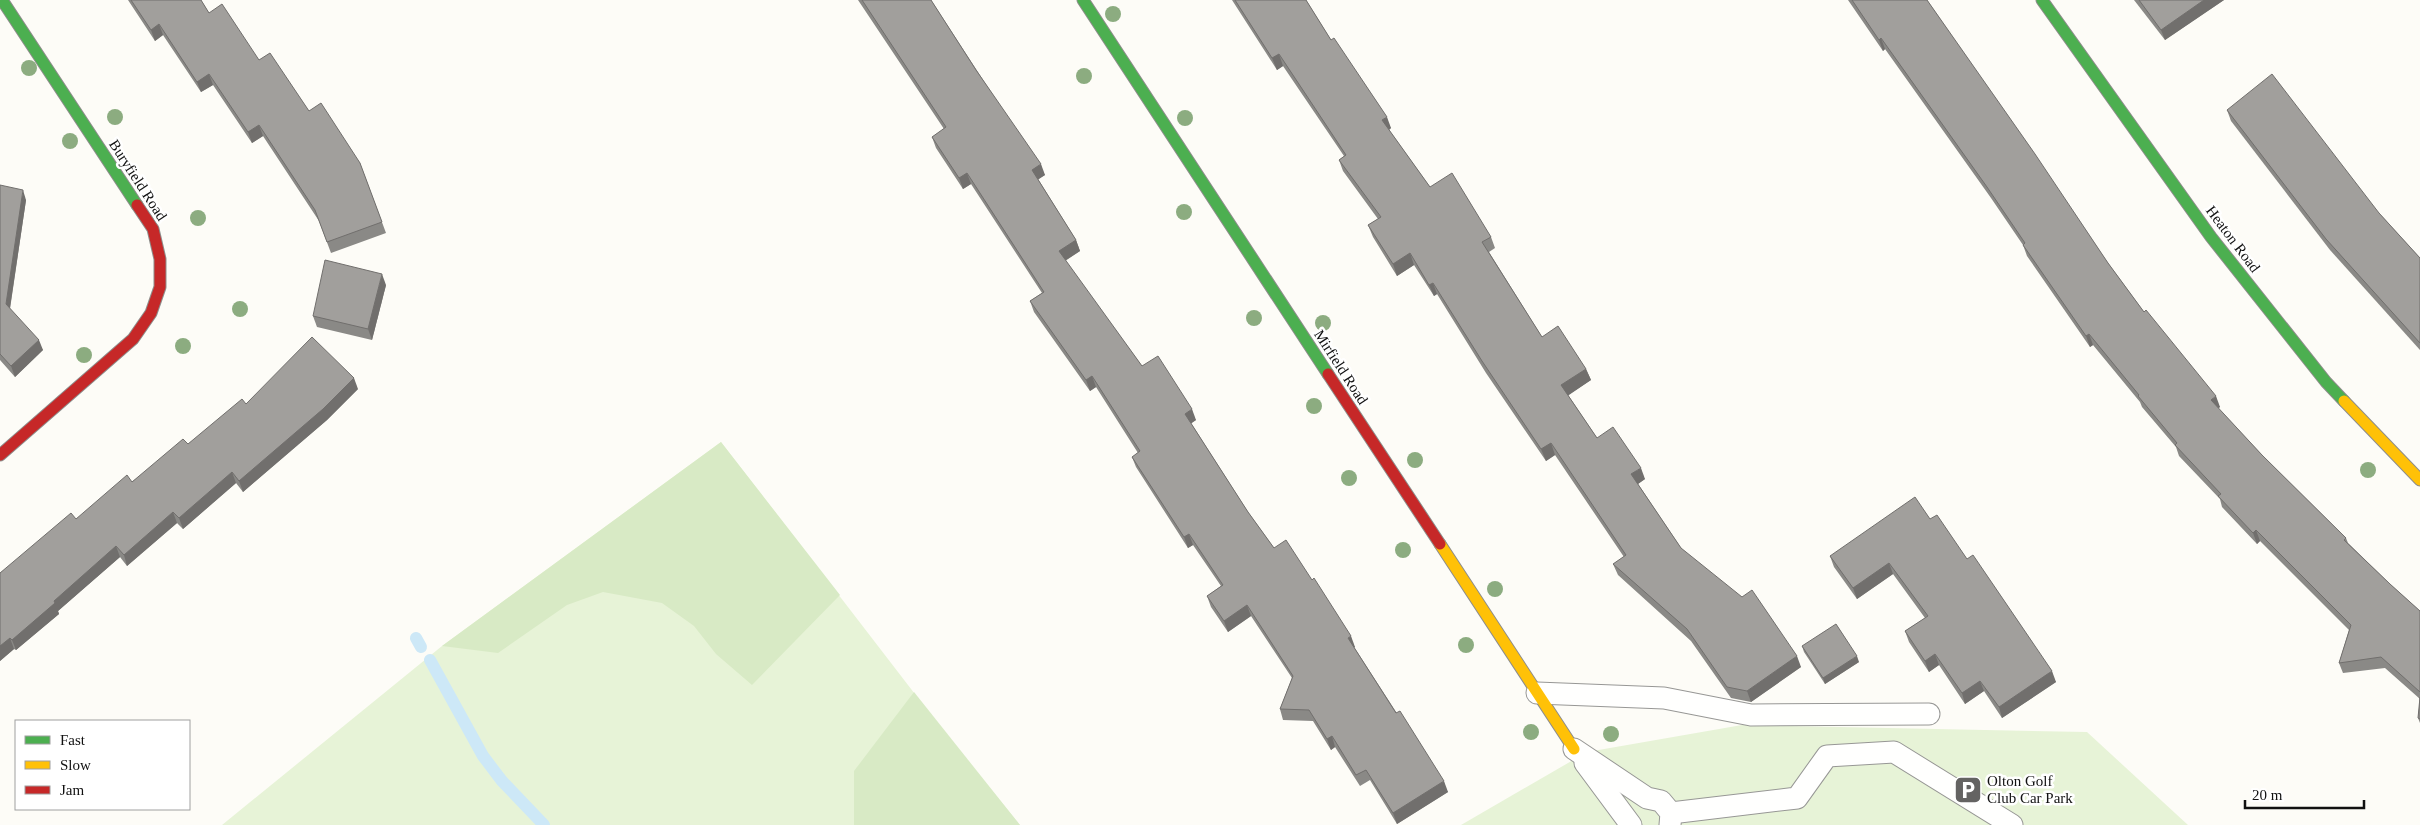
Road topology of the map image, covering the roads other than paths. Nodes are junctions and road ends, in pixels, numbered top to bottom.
1 (2, 0) edge
2 (1083, 0) edge
3 (2042, 0) edge
4 (0, 455) edge
5 (2420, 480) edge
6 (1537, 693) junction
7 (1929, 714) dead end
8 (1574, 749) junction
9 (1647, 798) junction
10 (1670, 819) edge
11 (1631, 825) edge
12 (2012, 825) edge

1 - 4 street, Buryfield Road
2 - 6 street, Mirfield Road
3 - 5 street, Heaton Road
6 - 7 lane
6 - 8 street, Mirfield Road
8 - 9 lane
8 - 11 lane
9 - 10 lane
9 - 11 lane
10 - 12 lane

